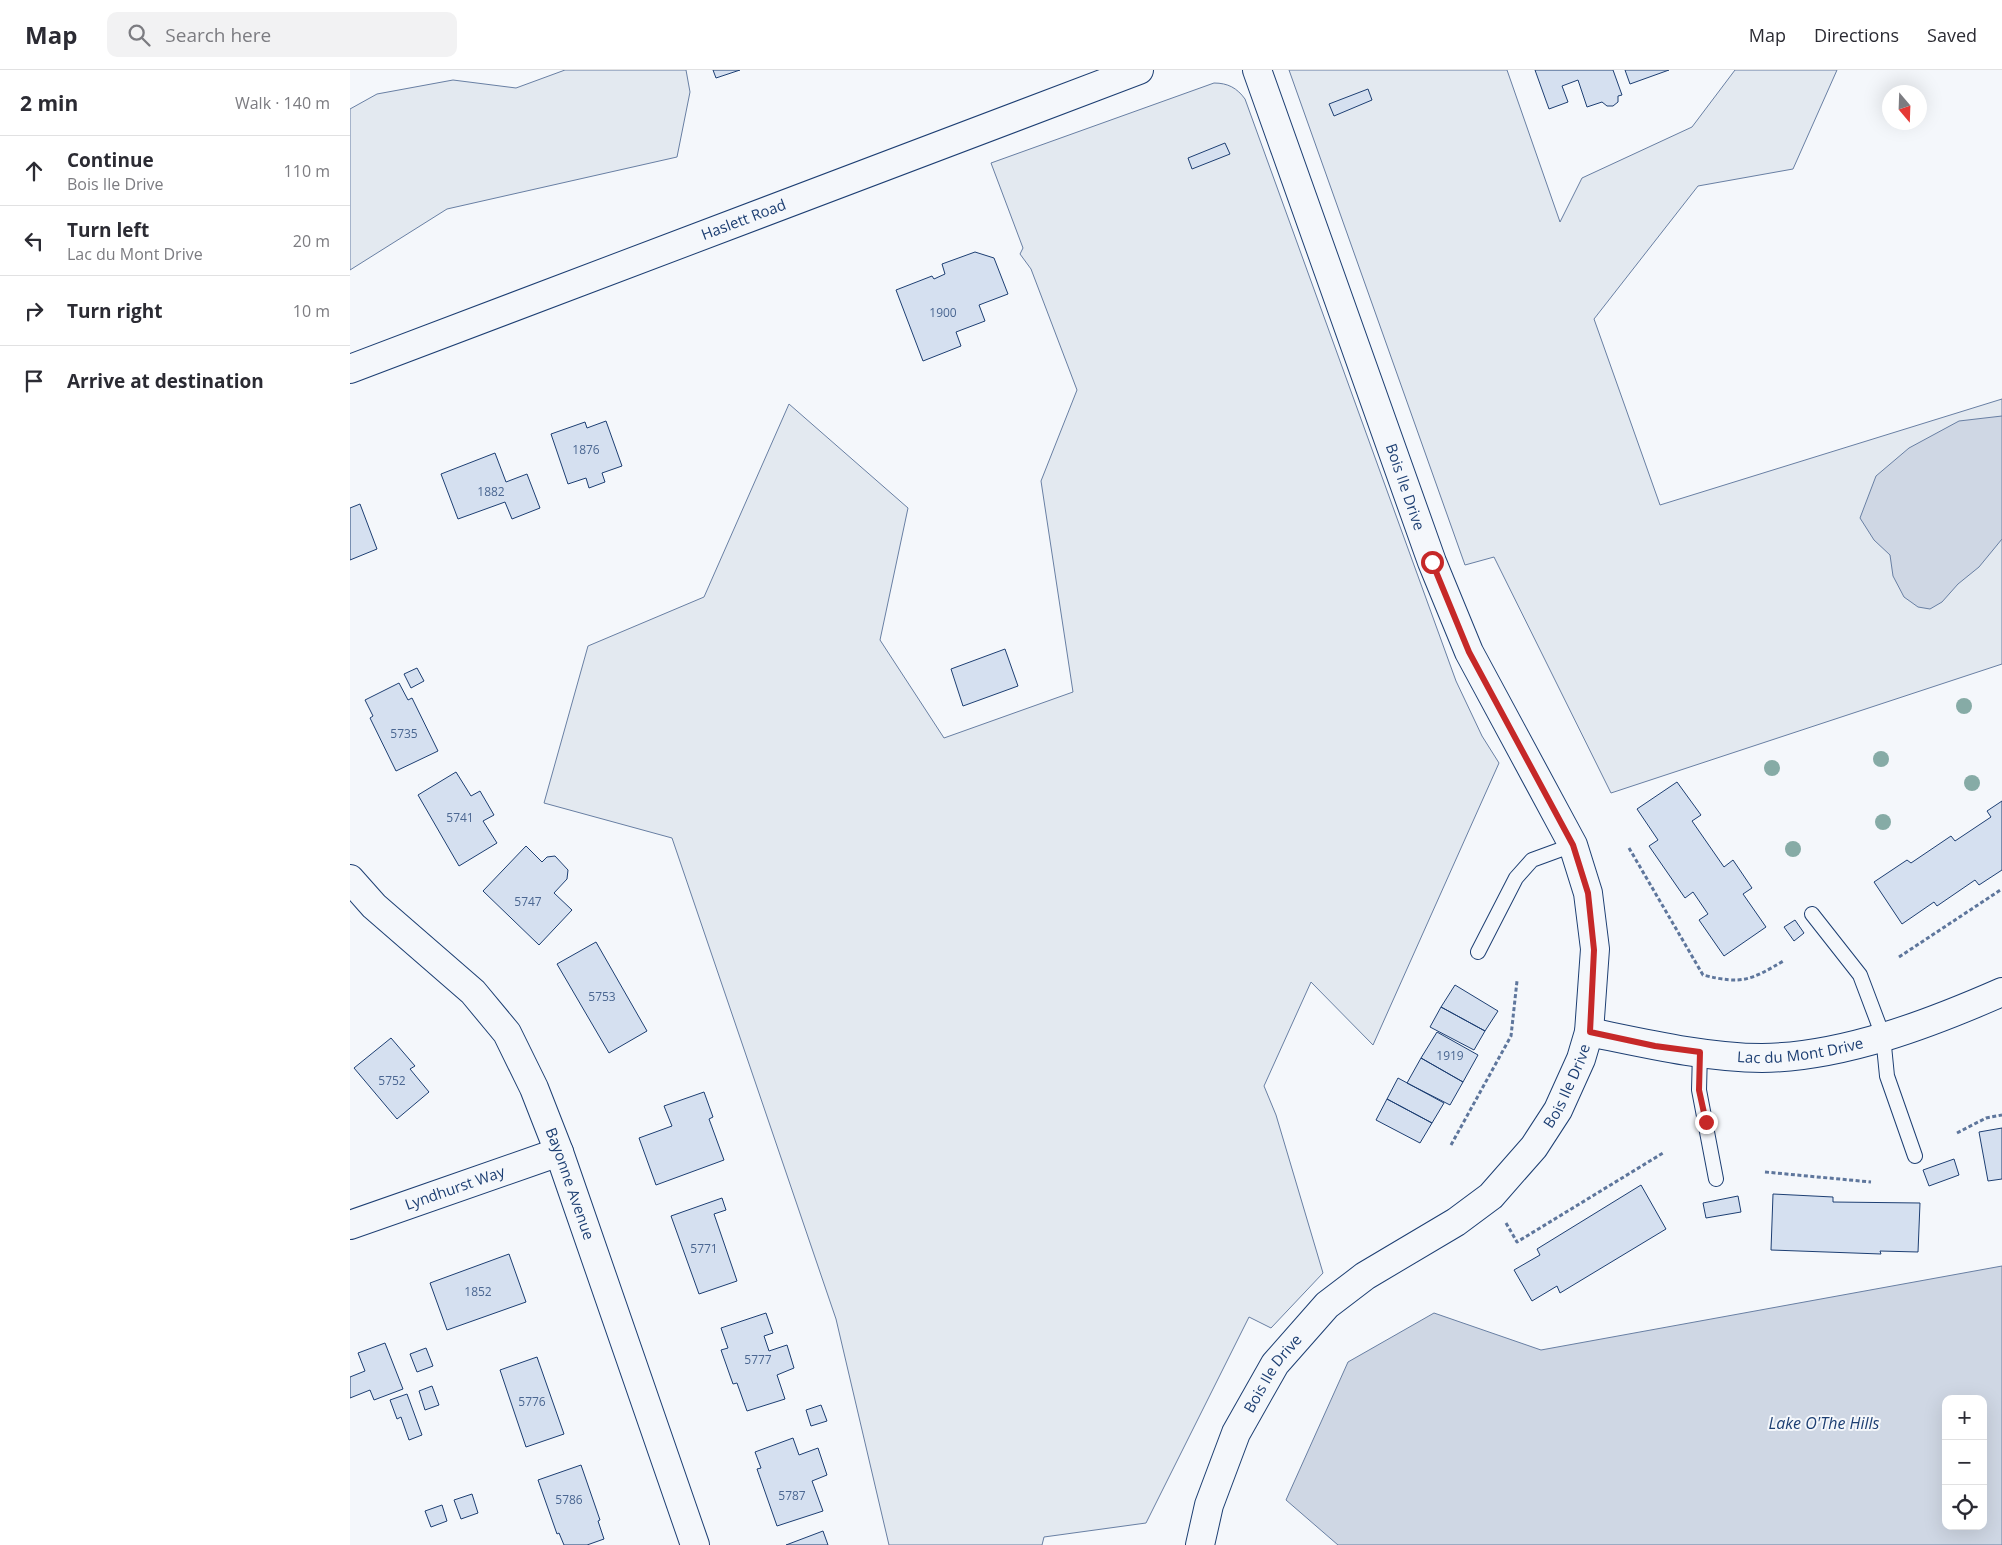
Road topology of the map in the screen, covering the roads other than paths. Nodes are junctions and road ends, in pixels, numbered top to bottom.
1 (1139, 70) edge
2 (1258, 70) edge
3 (350, 369) edge
4 (1573, 845) junction
5 (350, 879) edge
6 (1812, 914) dead end
7 (1478, 952) dead end
8 (2002, 992) edge
9 (1590, 1032) junction
10 (1883, 1036) junction
11 (1700, 1052) junction
12 (559, 1152) junction
13 (1916, 1156) dead end
14 (1716, 1179) dead end
15 (350, 1225) edge
16 (695, 1545) edge
17 (1200, 1545) edge

1 - 3 street, Haslett Road
2 - 4 street, Bois Ile Drive
4 - 7 lane
4 - 9 street, Bois Ile Drive
5 - 12 street, Bayonne Avenue
6 - 10 lane
8 - 10 street, Lac du Mont Drive
9 - 11 street, Lac du Mont Drive
9 - 17 street, Bois Ile Drive
10 - 11 street, Lac du Mont Drive
10 - 13 lane
11 - 14 lane
12 - 15 street, Lyndhurst Way
12 - 16 street, Bayonne Avenue

